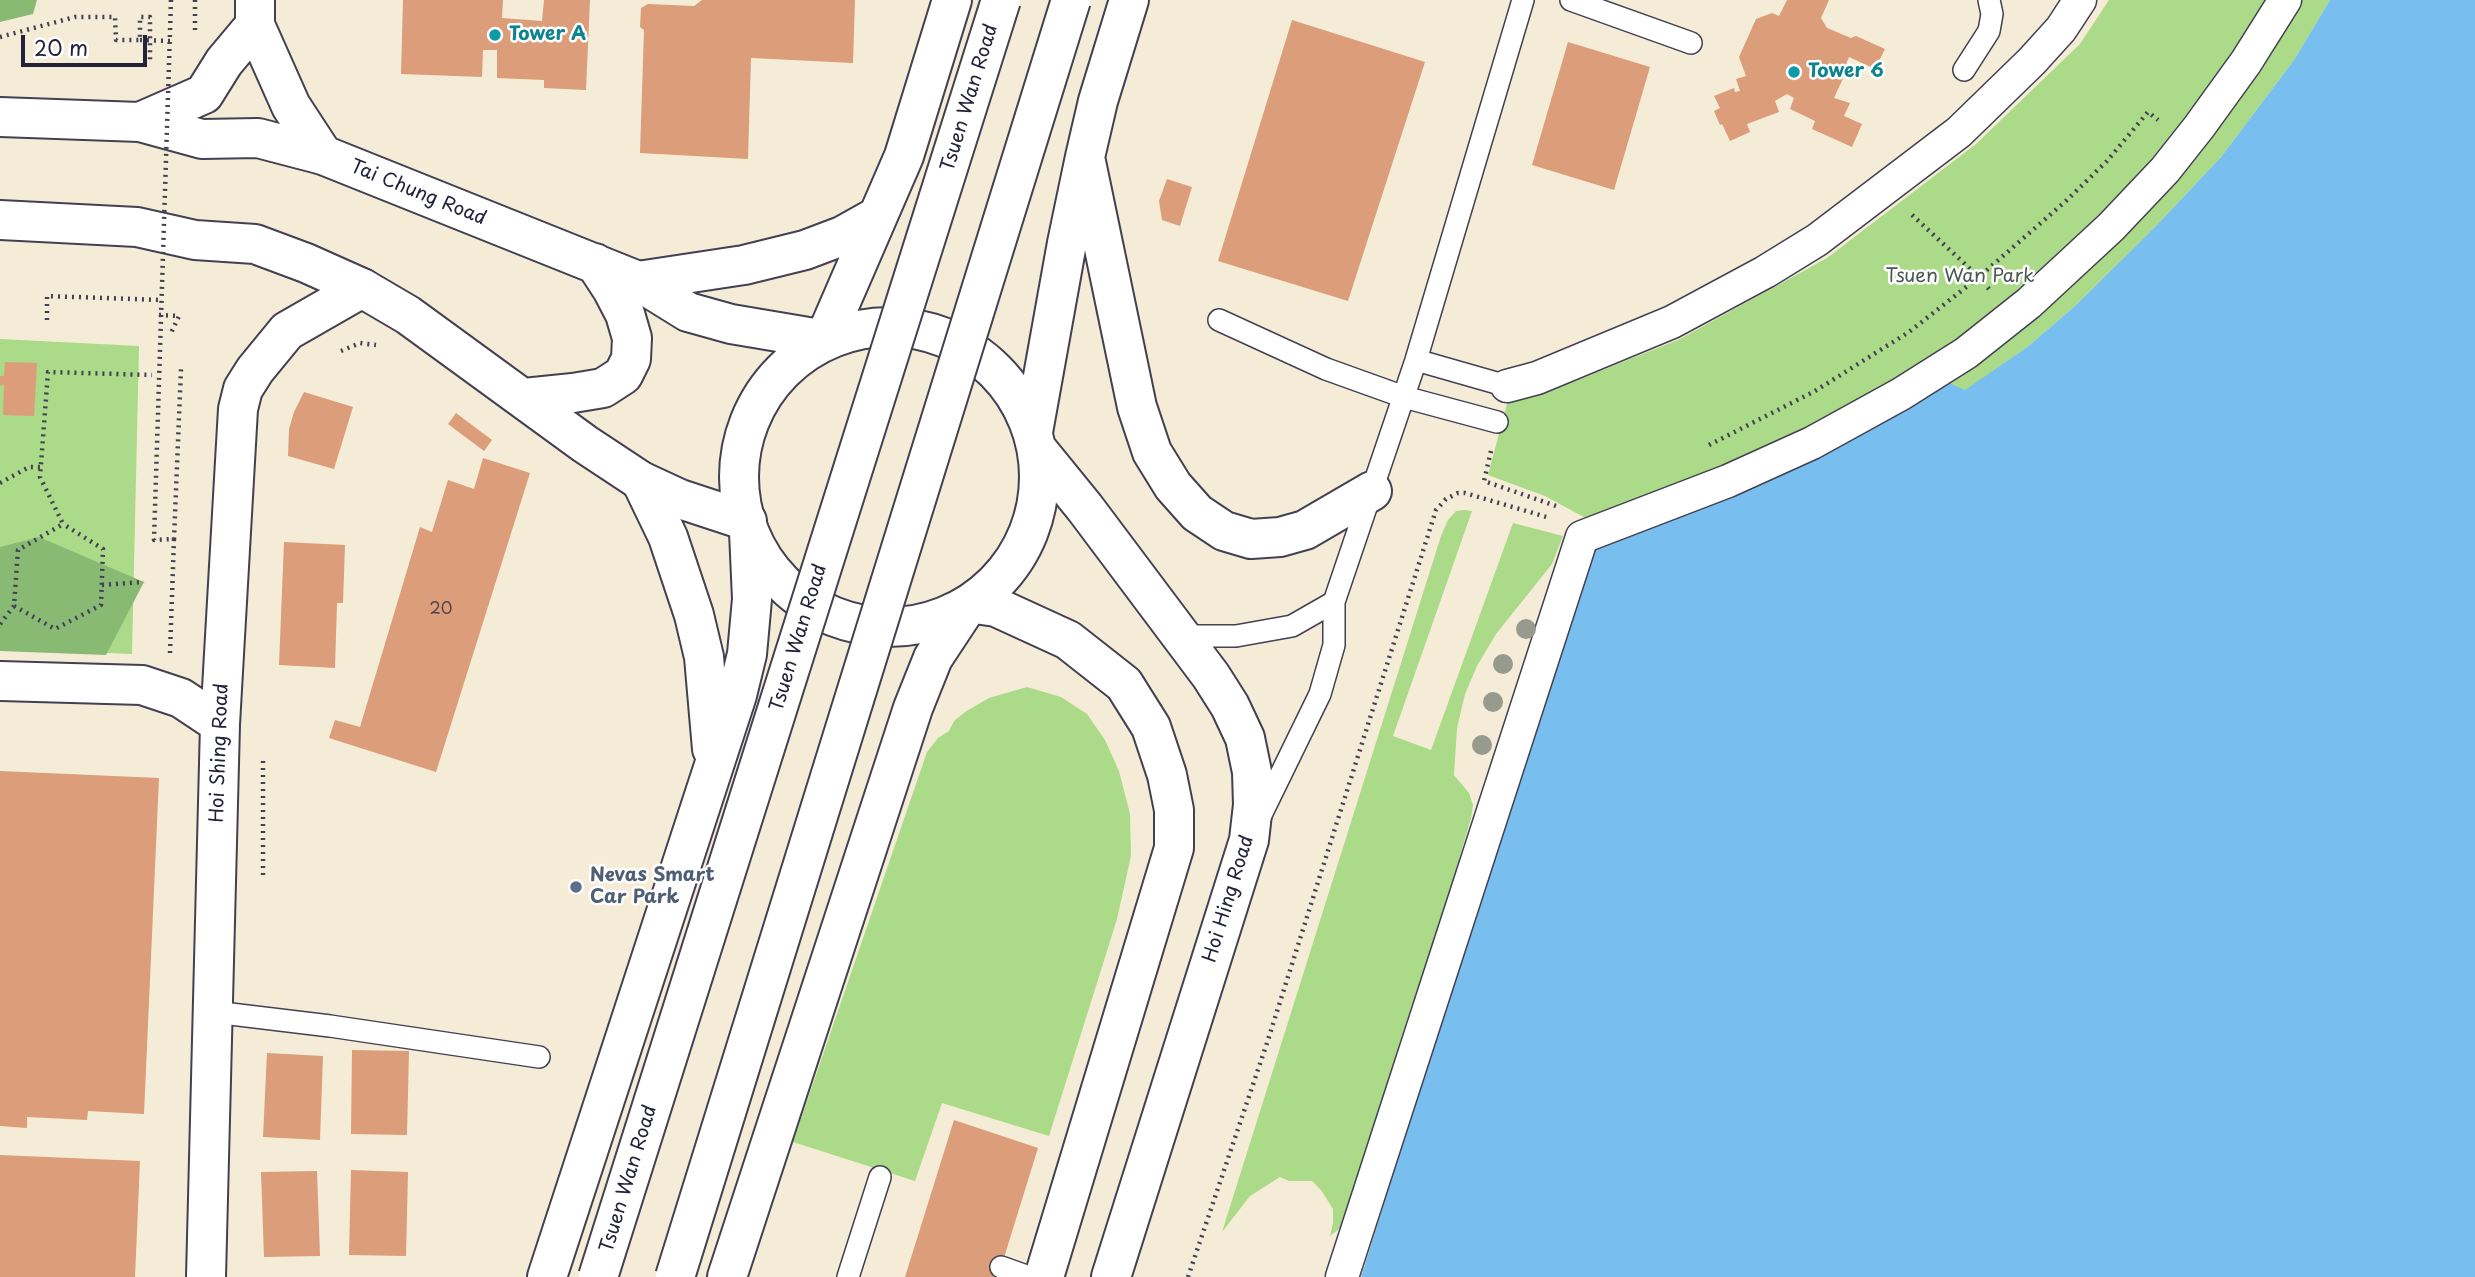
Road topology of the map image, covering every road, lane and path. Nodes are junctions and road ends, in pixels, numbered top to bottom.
1 (171, 0) edge
2 (195, 0) edge
3 (952, 0) edge
4 (1000, 0) edge
5 (1072, 0) edge
6 (1129, 0) edge
7 (1523, 0) edge
8 (1571, 0) edge
9 (1989, 0) edge
10 (2080, 0) edge
11 (2285, 0) edge
12 (255, 13) edge
13 (0, 37) edge
14 (140, 40) junction
15 (195, 40) dead end
16 (170, 41) junction
17 (1691, 43) dead end
18 (150, 63) dead end
19 (1964, 70) dead end
20 (2148, 111) dead end
21 (0, 117) edge
22 (140, 121) junction
23 (323, 155) junction
24 (1085, 158) junction
25 (1913, 216) dead end
26 (876, 217) junction
27 (0, 220) edge
28 (595, 263) junction
29 (1979, 277) junction
30 (638, 281) junction
31 (362, 288) junction
32 (1991, 292) dead end
33 (161, 300) junction
34 (159, 315) junction
35 (47, 320) dead end
36 (1219, 320) dead end
37 (171, 333) dead end
38 (823, 338) junction
39 (381, 346) dead end
40 (334, 353) dead end
41 (1416, 360) junction
42 (181, 369) dead end
43 (152, 375) dead end
44 (1507, 386) joint
45 (1404, 397) junction
46 (524, 398) junction
47 (1497, 422) dead end
48 (1035, 441) junction
49 (1699, 450) dead end
50 (41, 467) junction
51 (641, 481) junction
52 (1484, 481) dead end
53 (0, 483) edge
54 (1372, 491) junction
55 (1568, 506) dead end
56 (1561, 519) dead end
57 (62, 524) junction
58 (748, 526) junction
59 (174, 539) junction
60 (144, 582) dead end
61 (102, 585) junction
62 (1334, 601) junction
63 (14, 606) junction
64 (968, 609) junction
65 (0, 624) edge
66 (1182, 636) junction
67 (170, 659) dead end
68 (0, 681) edge
69 (220, 724) junction
70 (264, 752) dead end
71 (713, 765) junction
72 (1249, 840) junction
73 (263, 874) dead end
74 (214, 1012) junction
75 (539, 1057) dead end
76 (880, 1177) dead end
77 (1001, 1268) dead end
78 (206, 1277) edge
79 (547, 1277) edge
80 (598, 1277) edge
81 (675, 1277) edge
82 (727, 1277) edge
83 (848, 1277) edge
84 (1030, 1277) edge
85 (1044, 1277) edge
86 (1111, 1277) edge
87 (1188, 1277) edge
88 (1342, 1277) edge

1 - 16 path, bridge
2 - 15 path
3 - 26 main road
4 - 80 main road, Tsuen Wan Road, bridge
5 - 81 main road, bridge
6 - 24 main road
7 - 41 lane
8 - 17 lane
9 - 19 lane
10 - 44 street
11 - 88 street
12 - 22 main road
12 - 23 main road
13 - 14 path
14 - 16 path, bridge
14 - 18 path
16 - 33 path, bridge
20 - 29 path
21 - 22 main road, Tai Chung Road
22 - 23 main road, Tai Chung Road
23 - 28 main road, Tai Chung Road
24 - 48 main road
24 - 54 main road
25 - 29 path
26 - 30 main road
26 - 38 main road
27 - 31 main road
28 - 30 main road, Tai Chung Road
28 - 46 main road
29 - 32 path
29 - 49 path
30 - 38 main road, Tai Chung Road
31 - 46 main road
31 - 69 main road, Hoi Shing Road
33 - 34 path, bridge
33 - 35 path
34 - 37 path
34 - 59 path, bridge
36 - 45 lane
38 - 48 main road, Hoi Hing Road
38 - 58 main road
39 - 40 path
41 - 44 lane
41 - 45 lane
42 - 59 path, bridge
43 - 50 path
45 - 47 lane
45 - 54 lane
46 - 51 main road
48 - 64 main road
48 - 66 main road, Hoi Hing Road
50 - 53 path
50 - 57 path
51 - 58 main road
51 - 71 main road
52 - 55 path
54 - 62 lane
56 - 87 path
57 - 61 path
57 - 63 path
58 - 64 main road
58 - 71 main road
59 - 67 path
60 - 61 path
61 - 63 path
62 - 66 lane
62 - 72 lane
63 - 65 path
64 - 82 main road
64 - 85 main road
66 - 72 main road, Hoi Hing Road
68 - 69 main road
69 - 74 main road, Hoi Shing Road
70 - 73 path
71 - 79 main road
72 - 86 main road, Hoi Hing Road
74 - 75 lane
74 - 78 main road, Hoi Shing Road
76 - 83 lane
77 - 84 lane

